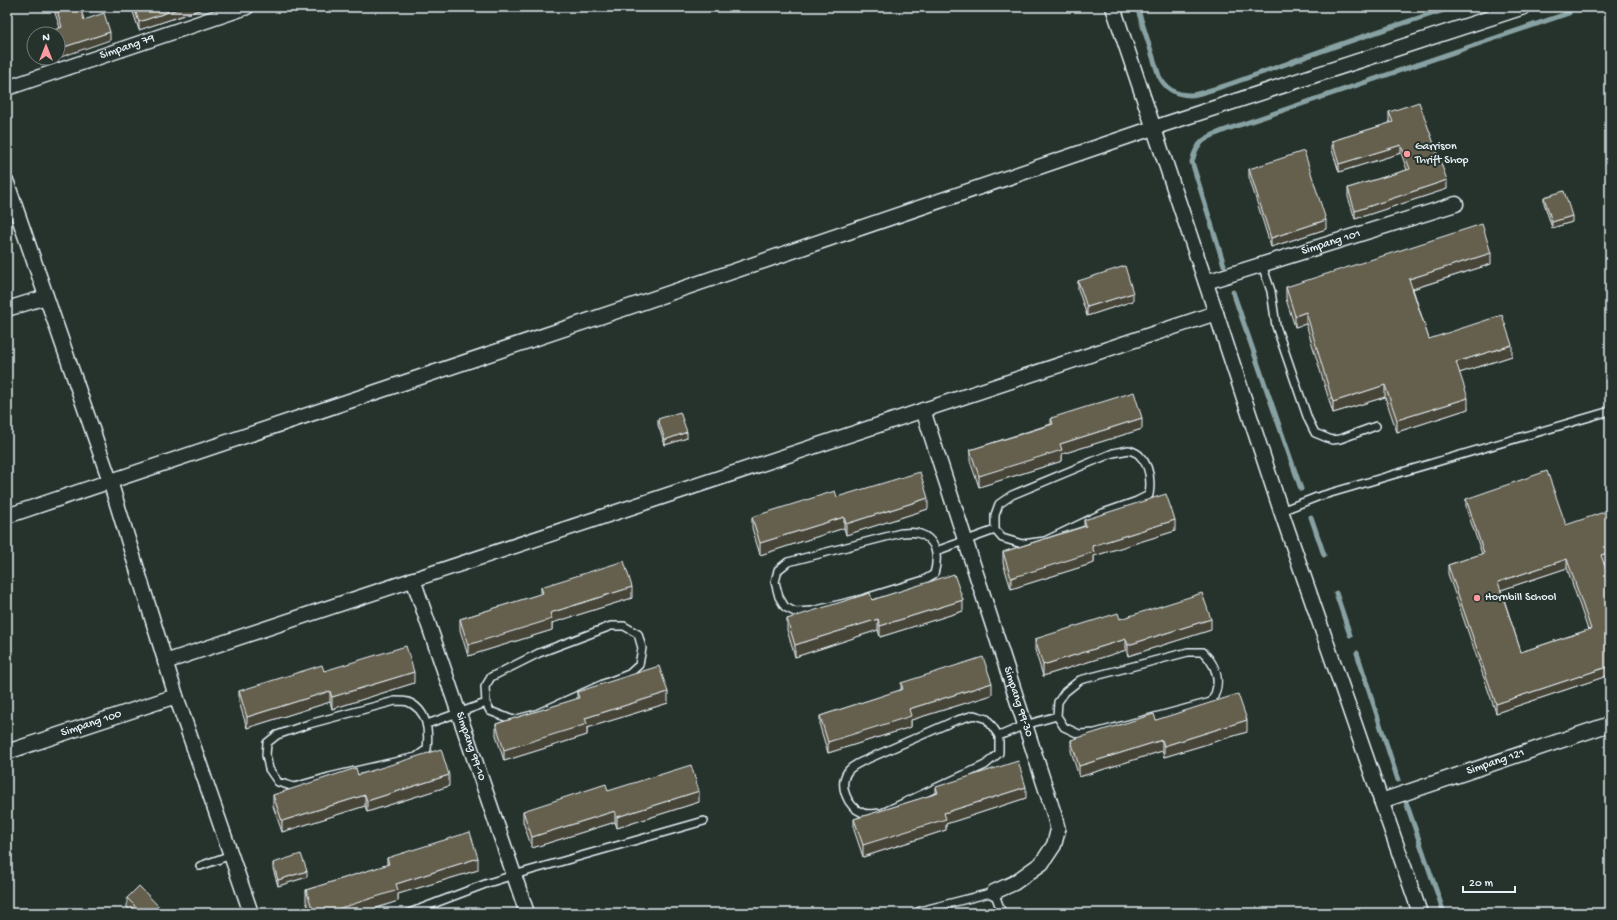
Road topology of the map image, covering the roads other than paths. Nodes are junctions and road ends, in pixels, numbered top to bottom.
1 (247, 7) edge
2 (1113, 7) edge
3 (1524, 7) edge
4 (7, 88) edge
5 (1153, 128) junction
6 (7, 183) edge
7 (1456, 204) dead end
8 (1262, 265) junction
9 (1206, 282) junction
10 (46, 297) junction
11 (7, 309) edge
12 (1216, 313) junction
13 (923, 410) junction
14 (1610, 411) edge
15 (1376, 426) dead end
16 (110, 481) junction
17 (1281, 511) junction
18 (7, 516) edge
19 (995, 530) junction
20 (965, 540) junction
21 (936, 551) junction
22 (413, 579) junction
23 (165, 662) junction
24 (176, 696) junction
25 (486, 703) junction
26 (458, 714) junction
27 (1057, 716) junction
28 (427, 724) junction
29 (1610, 724) edge
30 (1026, 725) junction
31 (999, 736) junction
32 (7, 752) edge
33 (1381, 801) junction
34 (704, 821) dead end
35 (231, 856) junction
36 (200, 866) dead end
37 (514, 875) junction
38 (994, 892) junction
39 (251, 913) edge
40 (409, 913) edge
41 (527, 913) edge
42 (918, 913) edge
43 (1002, 913) edge
44 (1420, 913) edge

1 - 4 street, Simpang 79
2 - 5 street
3 - 5 street
5 - 9 street
5 - 16 street
6 - 10 street
7 - 8 street, Simpang 101
8 - 9 street, Simpang 101
8 - 15 lane
9 - 12 street
10 - 11 street
10 - 16 street
12 - 13 street
12 - 17 street
13 - 20 street, Simpang 99-30
13 - 22 street
14 - 17 lane
16 - 18 street
16 - 23 street
17 - 33 street
19 - 19 lane
19 - 20 lane
20 - 21 lane
20 - 30 street, Simpang 99-30
21 - 21 lane
22 - 23 street
22 - 26 street, Simpang 99-10
23 - 24 street
24 - 32 street, Simpang 100
24 - 35 street
25 - 25 lane
25 - 26 lane
26 - 28 lane
26 - 37 street, Simpang 99-10
27 - 27 lane
27 - 30 lane
28 - 28 lane
29 - 33 street, Simpang 121
30 - 31 lane
30 - 38 street, Simpang 99-30
31 - 31 lane
33 - 44 street
34 - 37 lane
35 - 36 lane
35 - 39 street
37 - 40 lane
37 - 41 street, Simpang 99-10
38 - 42 lane, Simpang 99-30
38 - 43 lane

